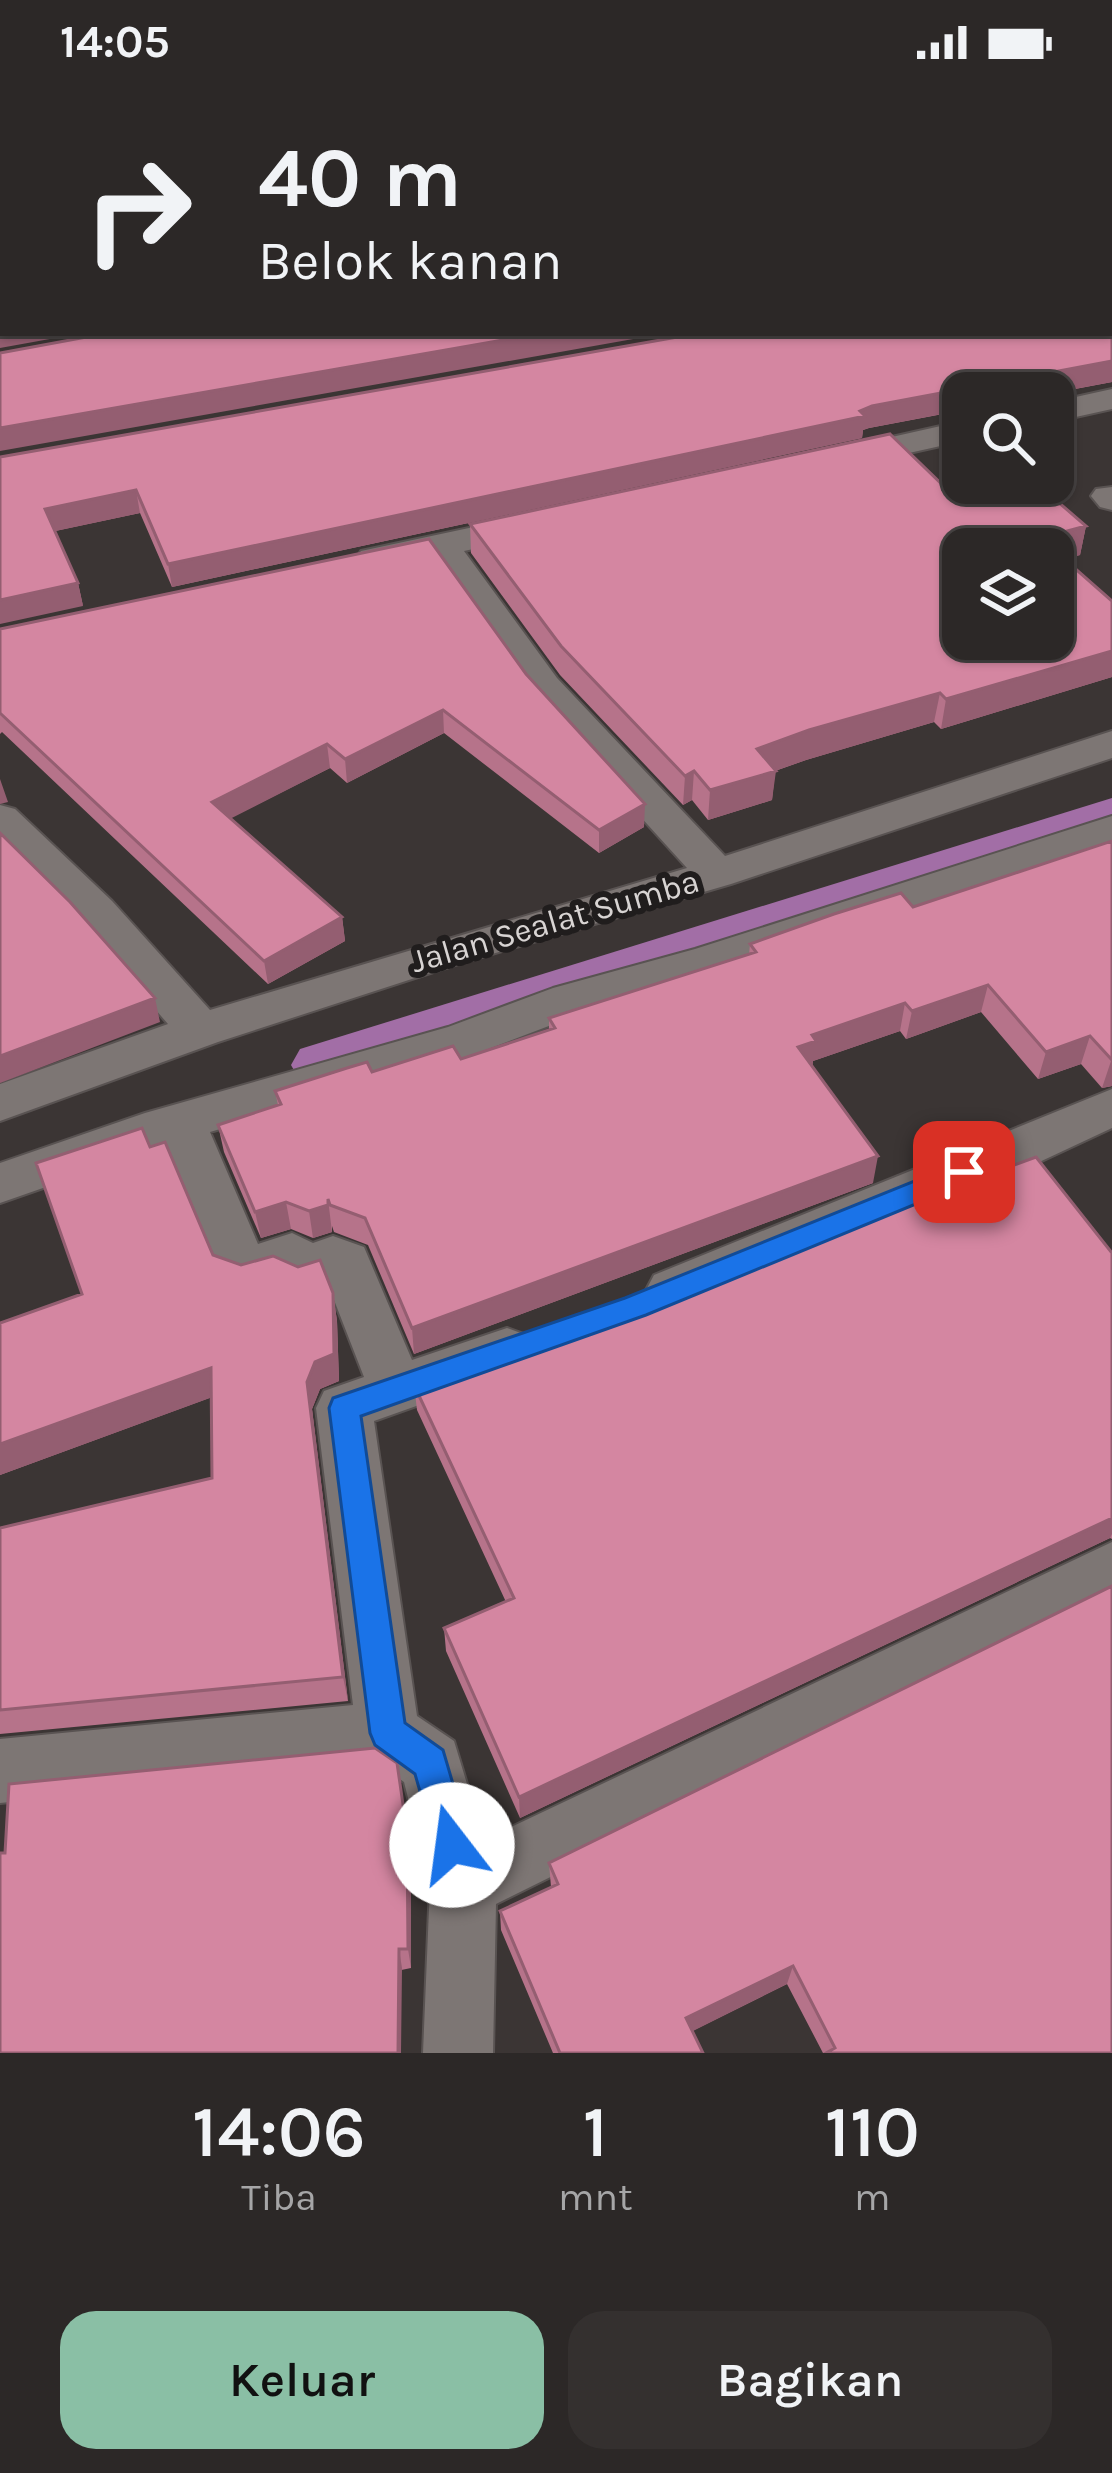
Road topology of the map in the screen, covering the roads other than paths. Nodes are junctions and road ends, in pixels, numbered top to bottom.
1 (1112, 399) edge
2 (1074, 407) edge
3 (942, 436) edge
4 (805, 466) edge
5 (578, 515) edge
6 (442, 545) junction
7 (349, 565) edge
8 (1112, 743) edge
9 (0, 819) edge
10 (1112, 830) edge
11 (716, 874) junction
12 (201, 1030) junction
13 (0, 1103) edge
14 (1112, 1107) edge
15 (181, 1122) junction
16 (0, 1183) edge
17 (635, 1306) edge
18 (549, 1337) edge
19 (397, 1390) junction
20 (1112, 1570) edge
21 (388, 1733) junction
22 (0, 1772) edge
23 (463, 1886) junction
24 (458, 2053) edge

1 - 2 street
3 - 4 street
5 - 6 street
6 - 7 street
6 - 11 street
8 - 11 street, Jalan Sealat Sumba
9 - 12 street
10 - 15 street
11 - 12 street, Jalan Sealat Sumba
12 - 13 street, Jalan Sealat Sumba
14 - 17 street
15 - 16 street
15 - 19 street
18 - 19 street
19 - 21 street
20 - 23 street
21 - 22 street
21 - 23 street
23 - 24 street

